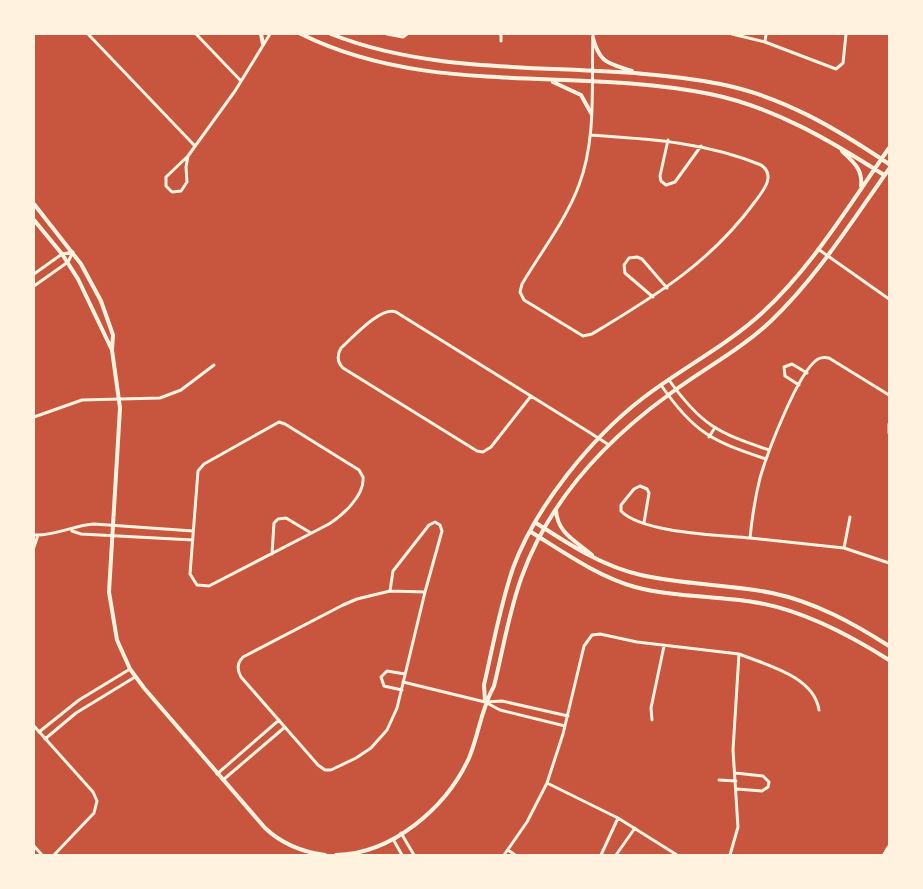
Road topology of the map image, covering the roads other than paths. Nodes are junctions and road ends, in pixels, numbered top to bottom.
1 (88, 34) edge
2 (196, 34) edge
3 (260, 34) edge
4 (270, 34) edge
5 (301, 34) edge
6 (331, 34) edge
7 (387, 34) edge
8 (407, 34) edge
9 (501, 34) edge
10 (734, 34) edge
11 (766, 34) edge
12 (846, 34) edge
13 (593, 36) edge
14 (501, 41) dead end
15 (765, 42) junction
16 (263, 44) junction
17 (592, 70) junction
18 (636, 73) junction
19 (549, 80) junction
20 (241, 81) junction
21 (591, 82) junction
22 (591, 113) junction
23 (590, 135) junction
24 (668, 140) junction
25 (194, 145) junction
26 (701, 146) junction
27 (838, 146) junction
28 (889, 148) edge
29 (188, 156) junction
30 (882, 159) junction
31 (889, 164) edge
32 (889, 168) edge
33 (874, 169) junction
34 (884, 175) junction
35 (860, 188) junction
36 (34, 204) edge
37 (34, 220) edge
38 (818, 249) junction
39 (74, 252) junction
40 (62, 254) junction
41 (828, 256) junction
42 (68, 262) junction
43 (34, 274) edge
44 (34, 286) edge
45 (668, 288) junction
46 (653, 297) junction
47 (889, 299) edge
48 (112, 350) junction
49 (214, 366) dead end
50 (807, 373) junction
51 (669, 380) junction
52 (661, 385) junction
53 (799, 385) junction
54 (676, 390) junction
55 (668, 395) junction
56 (889, 395) edge
57 (531, 396) junction
58 (119, 399) junction
59 (34, 417) edge
60 (889, 424) edge
61 (714, 429) junction
62 (889, 433) edge
63 (709, 437) junction
64 (598, 438) junction
65 (608, 445) junction
66 (769, 450) junction
67 (766, 460) junction
68 (556, 510) junction
69 (850, 517) dead end
70 (536, 522) junction
71 (644, 523) junction
72 (112, 525) junction
73 (545, 528) junction
74 (70, 530) junction
75 (193, 531) junction
76 (531, 532) junction
77 (111, 534) junction
78 (312, 534) junction
79 (34, 535) edge
80 (38, 535) junction
81 (540, 537) junction
82 (750, 538) junction
83 (193, 540) junction
84 (34, 547) edge
85 (844, 548) junction
86 (272, 554) junction
87 (597, 560) junction
88 (889, 563) edge
89 (390, 591) junction
90 (425, 592) junction
91 (664, 646) junction
92 (889, 646) edge
93 (739, 654) junction
94 (889, 660) edge
95 (130, 669) junction
96 (405, 674) junction
97 (135, 677) junction
98 (404, 682) junction
99 (402, 690) junction
100 (485, 702) junction
101 (819, 710) dead end
102 (568, 716) junction
103 (279, 720) junction
104 (652, 720) dead end
105 (34, 726) edge
106 (565, 726) junction
107 (285, 727) junction
108 (39, 732) junction
109 (46, 739) junction
110 (735, 773) junction
111 (217, 774) junction
112 (223, 780) junction
113 (719, 780) dead end
114 (547, 782) junction
115 (736, 782) junction
116 (737, 789) junction
117 (618, 818) junction
118 (635, 828) junction
119 (401, 833) junction
120 (392, 838) junction
121 (34, 846) edge
122 (889, 848) edge
123 (508, 850) junction
124 (42, 855) edge
125 (54, 855) edge
126 (316, 855) edge
127 (324, 855) edge
128 (336, 855) edge
129 (402, 855) edge
130 (414, 855) edge
131 (504, 855) edge
132 (515, 855) edge
133 (601, 855) edge
134 (616, 855) edge
135 (677, 855) edge
136 (730, 855) edge
137 (884, 855) edge

1 - 25 street
2 - 20 street
3 - 16 street
4 - 16 street
5 - 19 street
6 - 17 street
7 - 8 street
9 - 14 street
10 - 15 street
11 - 15 street
12 - 15 street
13 - 17 street
13 - 18 street
16 - 20 street
17 - 18 street
17 - 21 street
18 - 30 street
19 - 21 street
19 - 22 street
20 - 25 street
21 - 22 street
21 - 27 street
22 - 23 street
23 - 24 street
23 - 46 street
24 - 26 street
24 - 26 street
25 - 29 street
26 - 45 street
27 - 33 street
27 - 35 street
28 - 30 street
29 - 29 street
30 - 31 street
30 - 33 street
32 - 34 street
33 - 34 street
33 - 35 street
34 - 41 street
35 - 38 street
36 - 39 street
37 - 40 street
38 - 41 street
38 - 51 street
39 - 40 street
39 - 42 street
39 - 48 street
40 - 42 street
40 - 43 street
41 - 47 street
41 - 54 street
42 - 44 street
42 - 48 street
45 - 46 street
45 - 46 street
48 - 58 street
49 - 58 street
50 - 53 street
50 - 53 street
50 - 56 street
51 - 52 street
51 - 54 street
52 - 55 street
52 - 64 street
53 - 66 street
54 - 55 street
54 - 61 street
55 - 63 street
55 - 65 street
57 - 57 street
57 - 64 street
58 - 59 street
58 - 72 street
60 - 62 street
61 - 63 street
61 - 66 street
63 - 67 street
64 - 65 street
64 - 70 street
65 - 68 street
66 - 67 street
67 - 82 street
68 - 73 street
68 - 87 street
69 - 85 street
70 - 73 street
70 - 76 street
71 - 71 street
71 - 82 street
72 - 74 street
72 - 75 street
72 - 77 street
73 - 81 street
73 - 87 street
74 - 77 street
74 - 80 street
75 - 78 street
75 - 83 street
76 - 81 street
76 - 100 street
77 - 83 street
77 - 95 street
78 - 86 street
78 - 86 street
79 - 80 street
80 - 84 street
81 - 94 street
81 - 100 street
82 - 85 street
83 - 86 street
85 - 88 street
87 - 92 street
89 - 90 street
89 - 90 street
89 - 103 street
90 - 96 street
91 - 93 street
91 - 102 street
91 - 104 street
93 - 101 street
93 - 110 street
95 - 97 street
95 - 108 street
96 - 98 street
96 - 99 street
97 - 109 street
97 - 111 street
98 - 99 street
98 - 100 street
99 - 107 street
100 - 102 street
100 - 106 street
100 - 119 street
102 - 106 street
103 - 107 street
103 - 111 street
105 - 108 street
106 - 114 street
107 - 112 street
108 - 109 street
109 - 125 street
110 - 115 street
110 - 116 street
111 - 112 street
112 - 126 street
113 - 115 street
114 - 117 street
114 - 123 street
115 - 116 street
116 - 136 street
117 - 118 street
117 - 133 street
118 - 134 street
118 - 135 street
119 - 120 street
119 - 130 street
120 - 128 street
120 - 129 street
121 - 124 street
122 - 137 highway
123 - 131 street
123 - 132 street
126 - 127 street

